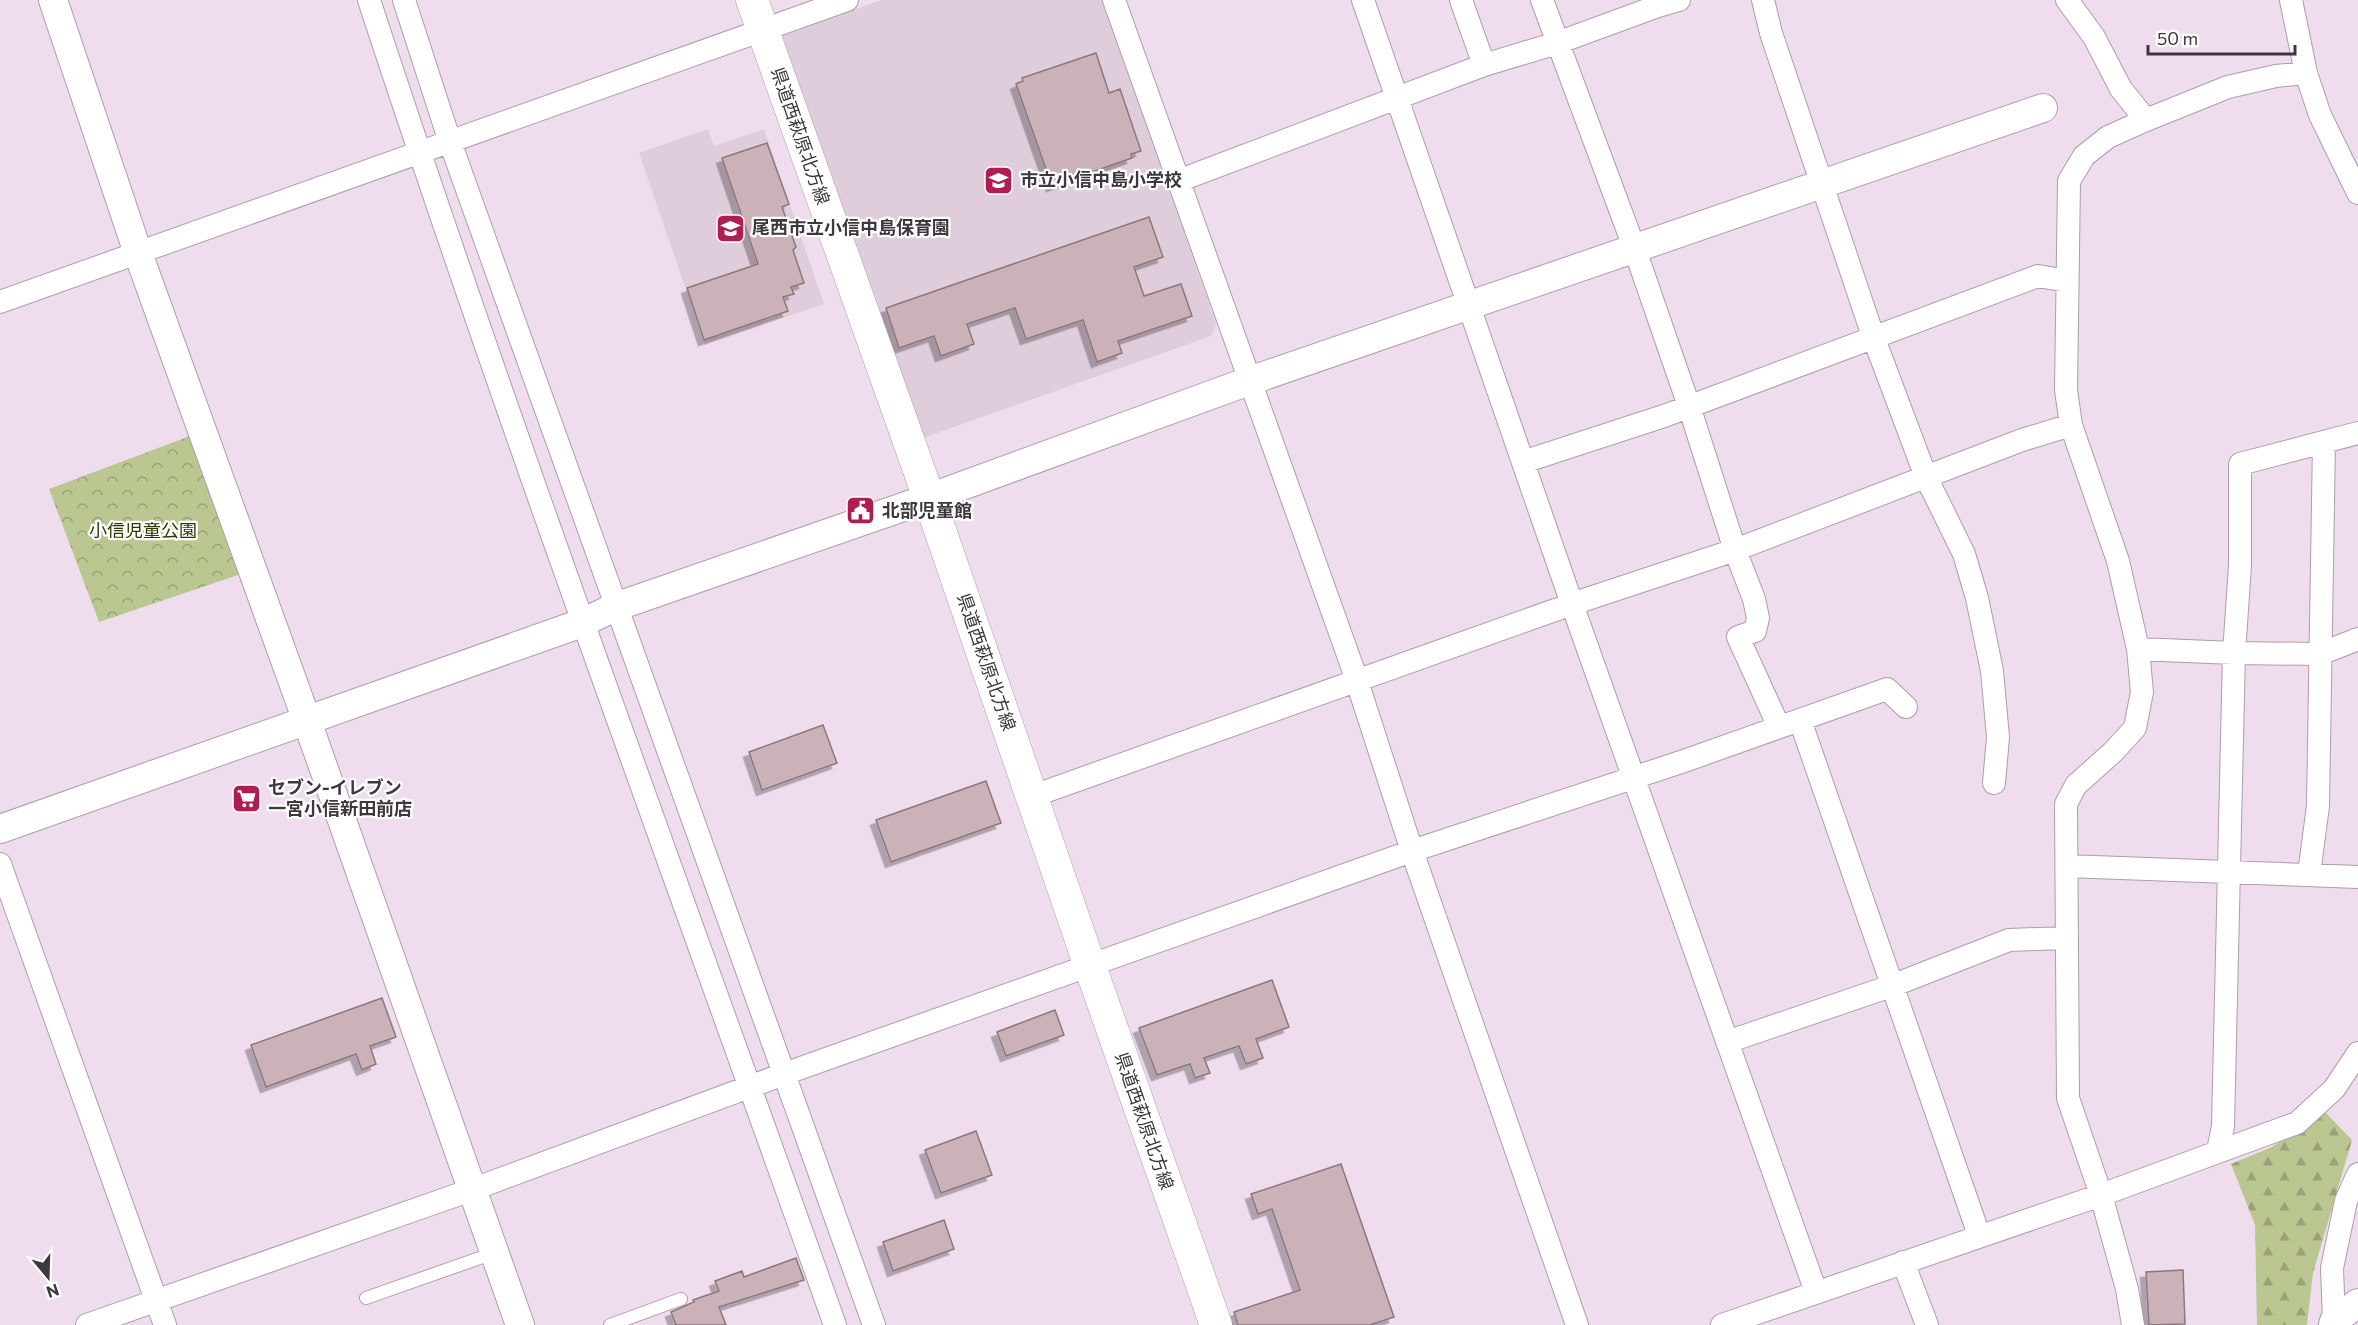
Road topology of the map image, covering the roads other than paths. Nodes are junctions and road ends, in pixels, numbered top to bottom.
1 (53, 0) edge
2 (369, 0) edge
3 (404, 0) edge
4 (752, 0) edge
5 (847, 0) edge
6 (1114, 0) edge
7 (1363, 0) edge
8 (1461, 0) edge
9 (1542, 0) edge
10 (1679, 0) edge
11 (1763, 0) edge
12 (2067, 0) edge
13 (2291, 0) edge
14 (763, 30) junction
15 (1557, 43) junction
16 (1484, 65) junction
17 (2306, 73) junction
18 (1397, 99) junction
19 (2043, 108) dead end
20 (2146, 120) junction
21 (450, 142) junction
22 (420, 153) junction
23 (1178, 181) junction
24 (1822, 183) junction
25 (2358, 193) edge
26 (1634, 247) junction
27 (138, 252) junction
28 (2067, 281) junction
29 (0, 302) edge
30 (1470, 306) junction
31 (1873, 336) junction
32 (1249, 381) junction
33 (1689, 406) junction
34 (2071, 425) junction
35 (2358, 433) edge
36 (2324, 442) junction
37 (1523, 462) junction
38 (1926, 477) junction
39 (929, 498) junction
40 (1735, 550) junction
41 (1572, 604) junction
42 (615, 607) junction
43 (582, 623) junction
44 (2358, 639) edge
45 (2138, 649) junction
46 (2234, 653) junction
47 (2320, 654) junction
48 (1357, 682) junction
49 (1906, 707) dead end
50 (307, 721) junction
51 (1789, 724) junction
52 (1634, 776) junction
53 (1994, 783) dead end
54 (1033, 796) junction
55 (0, 830) edge
56 (1412, 851) junction
57 (0, 864) edge
58 (2067, 866) junction
59 (2228, 871) junction
60 (2309, 874) junction
61 (2358, 876) edge
62 (2065, 938) junction
63 (1090, 966) junction
64 (1894, 985) junction
65 (1727, 1042) junction
66 (2358, 1053) edge
67 (784, 1074) junction
68 (750, 1087) junction
69 (2218, 1150) junction
70 (2358, 1174) edge
71 (471, 1190) junction
72 (2101, 1195) junction
73 (1979, 1235) junction
74 (494, 1253) junction
75 (1903, 1262) junction
76 (1816, 1292) junction
77 (366, 1298) dead end
78 (681, 1299) dead end
79 (156, 1300) junction
80 (2358, 1303) edge
81 (1782, 1315) edge
82 (2334, 1323) edge
83 (87, 1325) edge
84 (165, 1325) edge
85 (520, 1325) edge
86 (610, 1325) edge
87 (835, 1325) edge
88 (874, 1325) edge
89 (1216, 1325) edge
90 (1576, 1325) edge
91 (1722, 1325) edge
92 (1927, 1325) edge
93 (2133, 1325) edge

1 - 27 street
2 - 22 street
3 - 21 street
4 - 14 main road, 県道西萩原北方線
5 - 14 street
6 - 23 street
7 - 18 street
8 - 16 street
9 - 15 street
10 - 15 street
11 - 24 street
12 - 20 street
13 - 17 street
14 - 21 street
14 - 39 main road, 県道西萩原北方線
15 - 16 street
15 - 26 street
16 - 18 street
17 - 20 street
17 - 25 street
18 - 23 street
18 - 30 street
19 - 24 street
20 - 28 street
21 - 22 street
21 - 42 street
22 - 27 street
22 - 43 street
23 - 32 street
24 - 26 street
24 - 31 street
26 - 30 street
26 - 33 street
27 - 29 street
27 - 50 street
28 - 31 street
28 - 34 street
30 - 32 street
30 - 37 street
31 - 33 street
31 - 38 street
32 - 39 street
32 - 48 street
33 - 37 street
33 - 40 street
34 - 38 street
34 - 45 street
35 - 36 street
36 - 46 street
36 - 47 street
37 - 41 street
38 - 40 street
38 - 53 street
39 - 42 street
39 - 54 main road, 県道西萩原北方線
40 - 41 street
40 - 51 street
41 - 48 street
41 - 52 street
42 - 43 street
42 - 67 street
43 - 50 street
43 - 68 street
44 - 47 street
45 - 46 street
45 - 58 street
46 - 47 street
46 - 59 street
47 - 60 street
48 - 54 street
48 - 56 street
49 - 51 street
50 - 55 street
50 - 71 street
51 - 52 street
51 - 64 street
52 - 56 street
52 - 65 street
54 - 63 main road, 県道西萩原北方線
56 - 63 street
56 - 90 street
57 - 79 street
58 - 59 street
58 - 62 street
59 - 60 street
59 - 69 street
60 - 61 street
62 - 64 street
62 - 72 street
63 - 67 street
63 - 89 main road, 県道西萩原北方線
64 - 65 street
64 - 73 street
65 - 76 street
66 - 69 street
67 - 68 street
67 - 88 street
68 - 71 street
68 - 87 street
69 - 72 street
70 - 82 street
71 - 74 street
71 - 79 street
72 - 73 street
72 - 93 street
73 - 75 street
74 - 77 lane
74 - 85 street
75 - 76 street
75 - 92 street
76 - 81 street
78 - 86 lane
79 - 83 street
79 - 84 street
80 - 82 street
81 - 91 street

